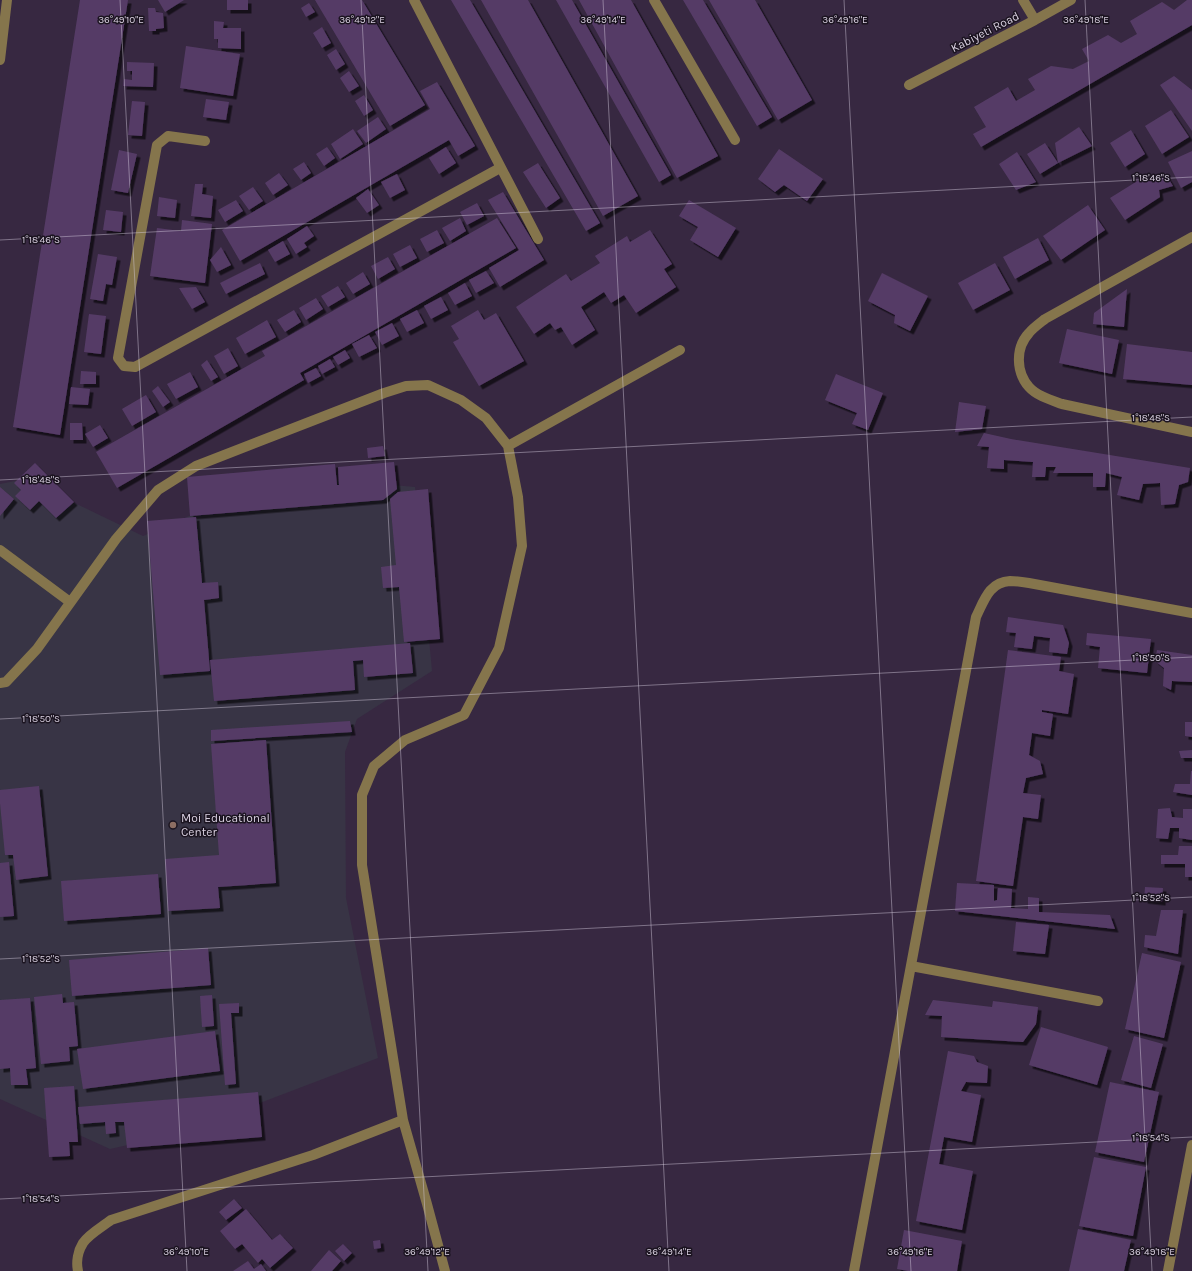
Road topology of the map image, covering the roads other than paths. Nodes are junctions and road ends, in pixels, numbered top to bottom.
1 (7, 0) edge
2 (414, 0) edge
3 (654, 0) edge
4 (1023, 0) edge
5 (1071, 0) edge
6 (1035, 20) junction
7 (0, 60) edge
8 (909, 85) dead end
9 (735, 140) dead end
10 (205, 141) dead end
11 (500, 168) junction
12 (1192, 236) edge
13 (538, 239) dead end
14 (680, 350) dead end
15 (1192, 432) edge
16 (508, 446) junction
17 (0, 550) edge
18 (70, 602) junction
19 (1192, 613) edge
20 (0, 683) edge
21 (911, 966) junction
22 (1098, 1001) dead end
23 (403, 1120) junction
24 (1192, 1145) edge
25 (78, 1271) edge
26 (445, 1271) edge
27 (854, 1271) edge
28 (1168, 1271) edge

1 - 7 street
2 - 11 street
3 - 9 street
4 - 6 street
5 - 6 street, Kabiyeti Road
6 - 8 street, Kabiyeti Road
10 - 11 street
11 - 13 street
12 - 15 street
14 - 16 street
16 - 18 street
16 - 23 street
17 - 18 street
18 - 20 street
19 - 21 street
21 - 22 street
21 - 27 street
23 - 25 street
23 - 26 street
24 - 28 street

